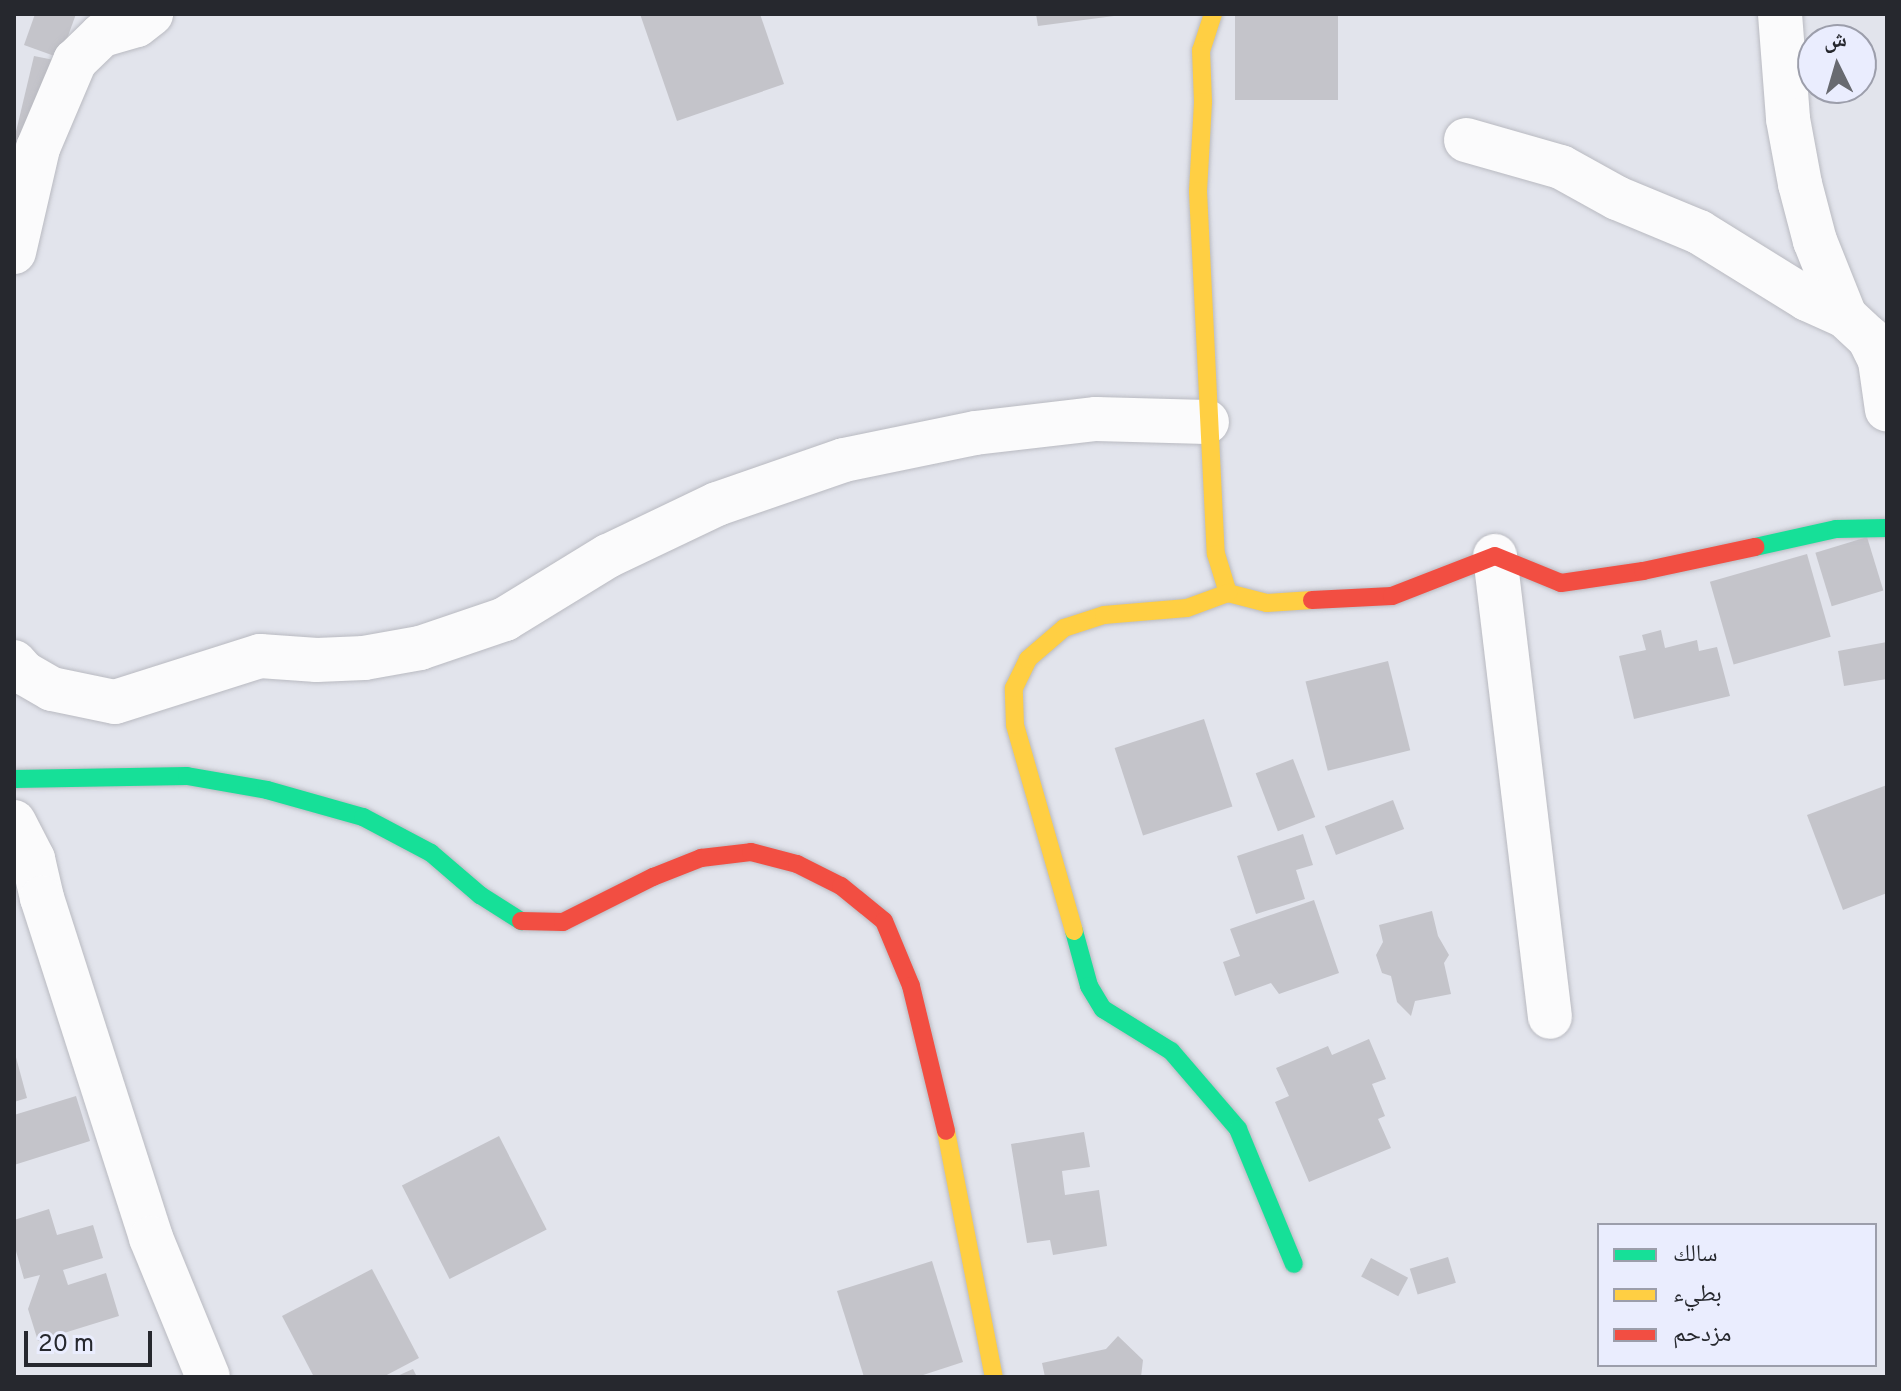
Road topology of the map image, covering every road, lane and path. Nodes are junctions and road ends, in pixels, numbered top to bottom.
1 (151, 14) edge
2 (1213, 14) edge
3 (1780, 14) edge
4 (1466, 140) dead end
5 (14, 252) edge
6 (1845, 316) junction
7 (1887, 410) edge
8 (1207, 422) junction
9 (1887, 528) edge
10 (1495, 556) junction
11 (1228, 593) junction
12 (14, 662) edge
13 (14, 779) edge
14 (14, 822) edge
15 (1550, 1017) dead end
16 (1294, 1264) dead end
17 (208, 1377) edge
18 (994, 1377) edge

1 - 5 street
2 - 8 street
3 - 6 street
4 - 6 street
6 - 7 street
8 - 11 street
8 - 12 street
9 - 10 street
10 - 11 street
10 - 15 street
11 - 16 street
13 - 18 street
14 - 17 street

